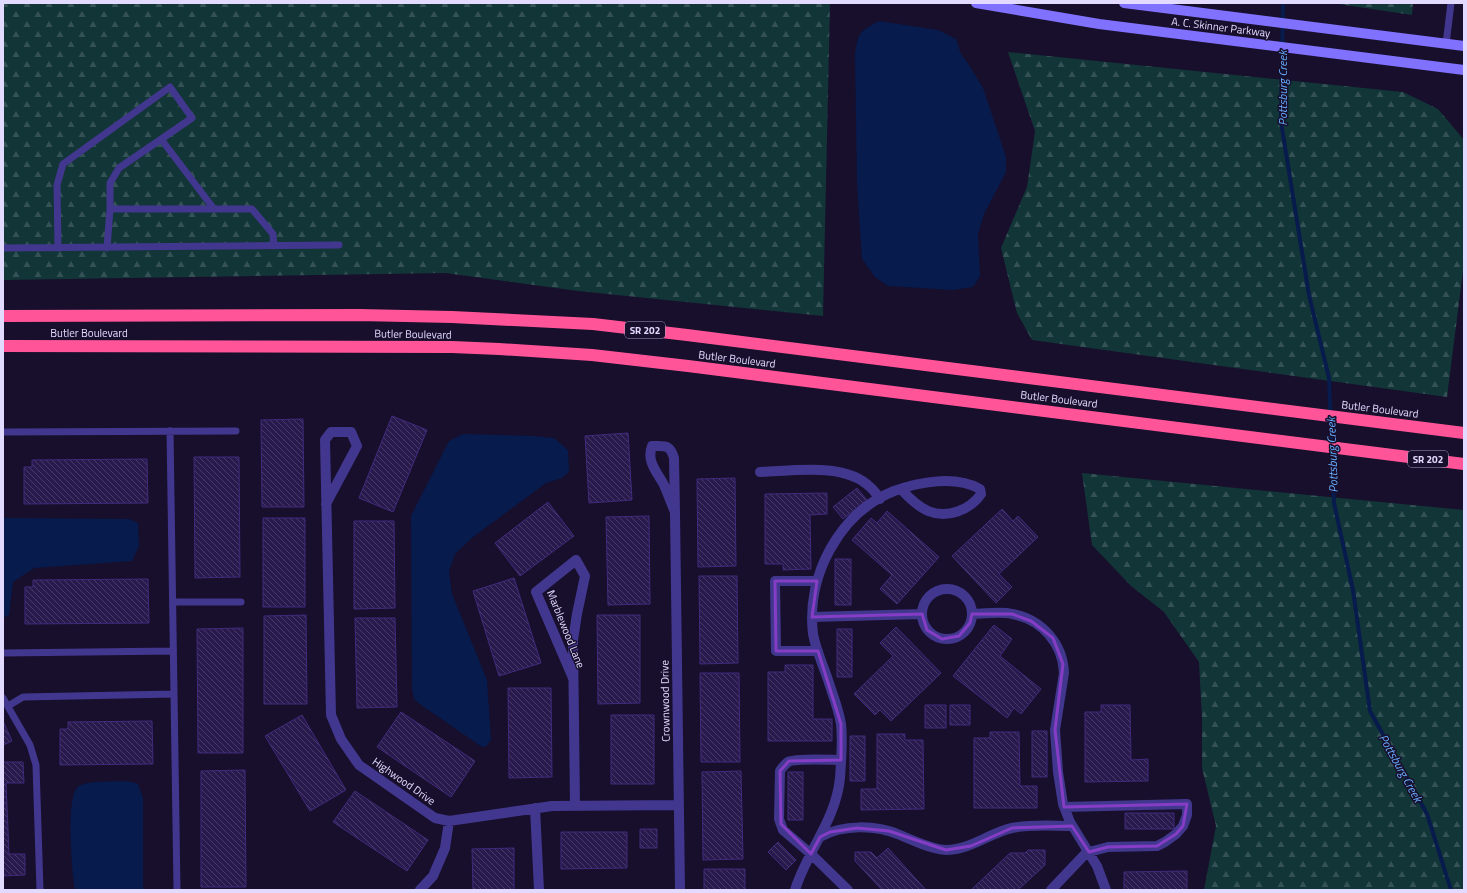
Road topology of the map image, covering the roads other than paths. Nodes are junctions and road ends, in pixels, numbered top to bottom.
1 (976, 3) edge
2 (1124, 3) edge
3 (1451, 3) edge
4 (1446, 44) junction
5 (1464, 46) edge
6 (1464, 70) edge
7 (162, 139) junction
8 (110, 209) junction
9 (214, 209) junction
10 (339, 245) dead end
11 (274, 246) junction
12 (3, 248) edge
13 (58, 248) junction
14 (107, 248) junction
15 (3, 316) edge
16 (3, 346) edge
17 (170, 431) junction
18 (236, 431) dead end
19 (3, 432) edge
20 (1464, 433) edge
21 (1464, 464) edge
22 (760, 472) dead end
23 (902, 489) junction
24 (880, 499) junction
25 (326, 504) junction
26 (675, 512) junction
27 (817, 581) junction
28 (173, 602) junction
29 (241, 602) dead end
30 (922, 614) junction
31 (972, 614) junction
32 (812, 617) junction
33 (173, 651) junction
34 (818, 651) junction
35 (3, 653) edge
36 (572, 678) junction
37 (174, 694) junction
38 (3, 698) edge
39 (8, 706) junction
40 (841, 760) junction
41 (679, 805) junction
42 (575, 806) junction
43 (1064, 807) junction
44 (535, 808) junction
45 (449, 821) junction
46 (1072, 826) junction
47 (820, 837) junction
48 (1088, 852) junction
49 (810, 854) junction
50 (40, 890) edge
51 (177, 890) edge
52 (420, 890) edge
53 (539, 890) edge
54 (680, 890) edge
55 (795, 890) edge
56 (848, 890) edge
57 (1051, 890) edge
58 (1106, 890) edge

1 - 6 main road, A. C. Skinner Parkway
2 - 4 main road, A. C. Skinner Parkway
3 - 4 lane
4 - 5 main road, A. C. Skinner Parkway
7 - 8 lane
7 - 9 lane
7 - 13 lane
8 - 9 lane
8 - 14 lane
9 - 11 lane
10 - 11 lane
11 - 14 lane
12 - 13 lane
13 - 14 lane
15 - 20 highway, Butler Boulevard / SR 202
16 - 21 highway, Butler Boulevard / SR 202
17 - 18 lane
17 - 19 lane
17 - 28 lane
22 - 24 street
23 - 23 street
23 - 24 street
24 - 27 street
25 - 25 street, Highwood Drive
25 - 45 street, Highwood Drive
26 - 26 street, Crownwood Drive
26 - 41 street, Crownwood Drive
27 - 32 street
27 - 34 street
28 - 29 lane
28 - 33 lane
30 - 31 street
30 - 31 street
30 - 32 street
31 - 43 street
32 - 34 street
33 - 35 lane
33 - 37 lane
34 - 40 street
36 - 36 street, Marblewood Lane
36 - 42 street, Marblewood Lane
37 - 39 lane
37 - 51 lane
38 - 39 lane
39 - 50 lane
40 - 47 street
40 - 49 street
41 - 42 street, Highwood Drive
41 - 54 street, Crownwood Drive
42 - 44 street, Highwood Drive
43 - 46 street
43 - 48 street
44 - 45 street, Highwood Drive
44 - 53 street
45 - 52 street
46 - 47 street
46 - 48 street
47 - 49 street
48 - 57 street
48 - 58 street
49 - 55 street
49 - 56 street

